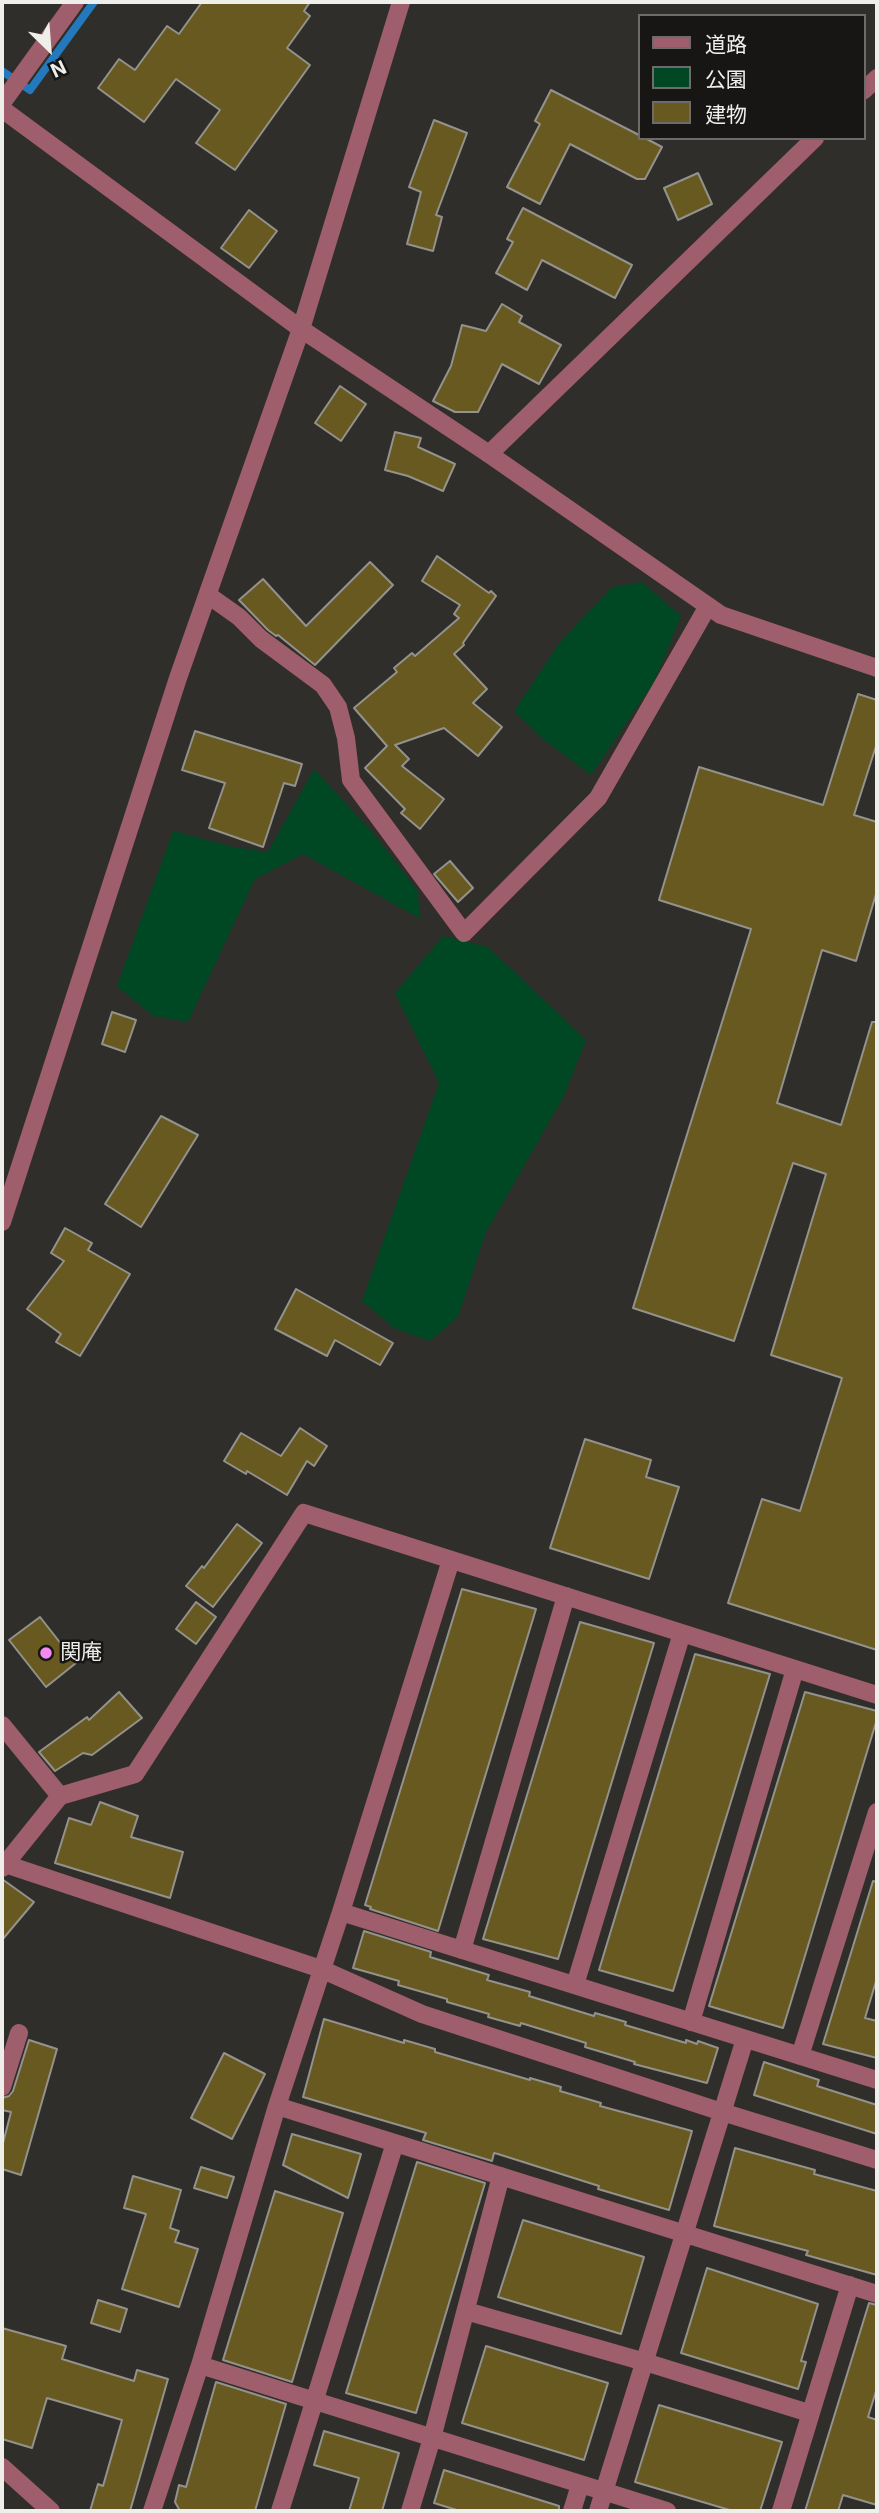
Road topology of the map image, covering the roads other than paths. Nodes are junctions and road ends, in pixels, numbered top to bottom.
1 (75, 2) edge
2 (401, 2) edge
3 (2, 103) edge
4 (2, 109) edge
5 (813, 140) edge
6 (301, 329) junction
7 (489, 454) junction
8 (208, 595) junction
9 (708, 606) junction
10 (877, 668) edge
11 (2, 1222) edge
12 (450, 1560) junction
13 (566, 1596) junction
14 (682, 1633) junction
15 (795, 1669) junction
16 (877, 1695) edge
17 (2, 1725) edge
18 (60, 1796) junction
19 (877, 1812) edge
20 (4, 1866) edge
21 (341, 1912) junction
22 (462, 1950) junction
23 (321, 1969) junction
24 (575, 1986) junction
25 (691, 2022) junction
26 (19, 2033) dead end
27 (745, 2039) junction
28 (800, 2056) junction
29 (877, 2080) edge
30 (2, 2087) edge
31 (277, 2106) junction
32 (722, 2112) junction
33 (395, 2143) junction
34 (877, 2160) edge
35 (501, 2176) junction
36 (685, 2234) junction
37 (850, 2285) junction
38 (877, 2294) edge
39 (466, 2311) junction
40 (645, 2362) junction
41 (201, 2365) junction
42 (314, 2402) junction
43 (809, 2413) junction
44 (432, 2438) junction
45 (2, 2467) edge
46 (580, 2485) junction
47 (604, 2492) junction
48 (621, 2505) edge
49 (155, 2510) edge
50 (51, 2511) edge
51 (280, 2511) edge
52 (410, 2511) edge
53 (572, 2511) edge
54 (598, 2511) edge
55 (667, 2511) edge
56 (780, 2511) edge

1 - 3 street
2 - 6 street
4 - 6 street
5 - 7 street
6 - 7 street
6 - 8 street
7 - 9 street
8 - 9 street
8 - 11 street
9 - 10 street
12 - 13 street
12 - 18 street
12 - 21 street
13 - 14 street
13 - 22 street
14 - 15 street
14 - 24 street
15 - 16 street
15 - 25 street
17 - 18 street
18 - 20 street
19 - 28 street
20 - 23 street
21 - 22 street
21 - 23 street
22 - 24 street
23 - 31 street
23 - 32 street
24 - 25 street
25 - 27 street
26 - 30 street
27 - 28 street
27 - 32 street
28 - 29 street
31 - 33 street
31 - 41 street
32 - 34 street
32 - 36 street
33 - 35 street
33 - 42 street
35 - 36 street
35 - 39 street
36 - 37 street
36 - 40 street
37 - 38 street
37 - 43 street
39 - 40 street
39 - 44 street
40 - 43 street
40 - 47 street
41 - 42 street
41 - 49 street
42 - 44 street
42 - 51 street
43 - 56 street
44 - 46 street
44 - 52 street
45 - 50 street
46 - 47 street
46 - 53 street
47 - 48 street
47 - 54 street
48 - 55 street

